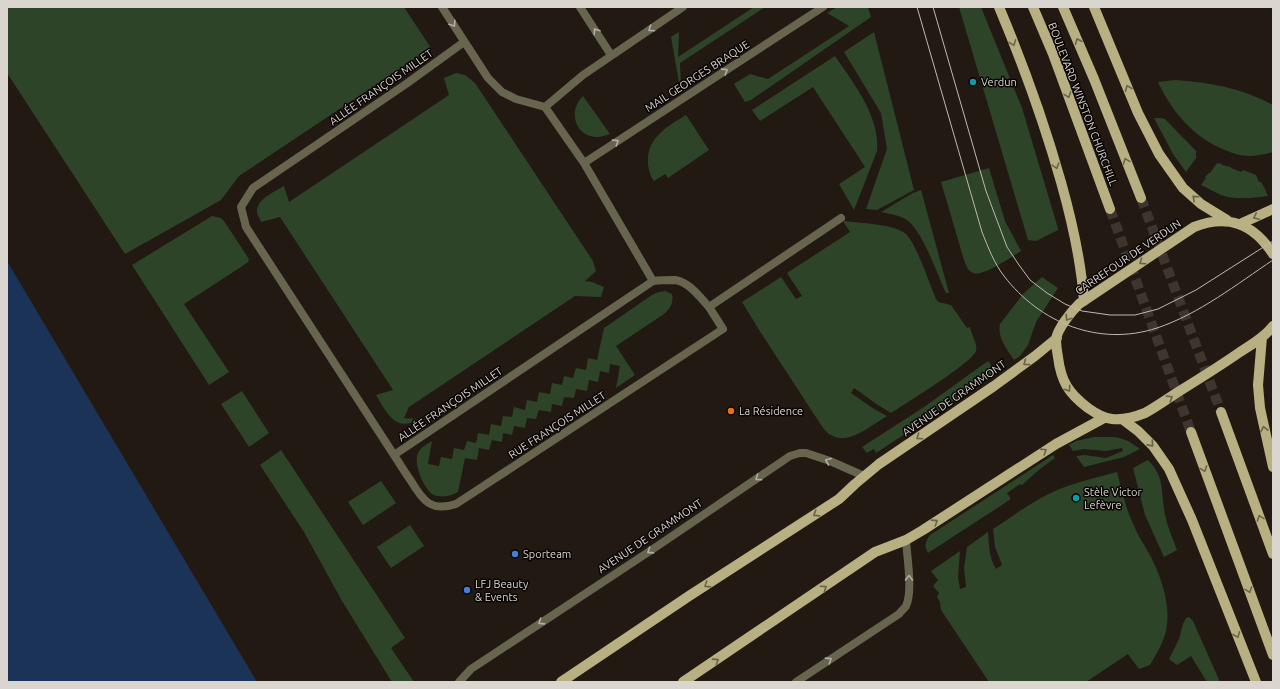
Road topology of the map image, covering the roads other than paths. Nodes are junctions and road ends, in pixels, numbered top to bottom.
1 (442, 7) edge
2 (580, 7) edge
3 (683, 7) edge
4 (823, 7) edge
5 (999, 7) edge
6 (1032, 7) edge
7 (1063, 7) edge
8 (1094, 7) edge
9 (464, 42) junction
10 (611, 55) junction
11 (545, 107) junction
12 (584, 163) junction
13 (1141, 198) tunnel mouth
14 (1110, 209) tunnel mouth
15 (1273, 209) edge
16 (841, 218) dead end
17 (1227, 220) junction
18 (1240, 224) junction
19 (1273, 254) edge
20 (653, 281) junction
21 (1084, 301) junction
22 (709, 307) junction
23 (1273, 326) edge
24 (1262, 337) junction
25 (1056, 338) junction
26 (1221, 412) tunnel mouth
27 (1104, 418) junction
28 (1122, 419) junction
29 (1191, 432) tunnel mouth
30 (394, 455) junction
31 (1273, 466) edge
32 (864, 476) junction
33 (906, 540) junction
34 (1273, 554) edge
35 (1273, 654) edge
36 (459, 682) edge
37 (561, 682) edge
38 (683, 682) edge
39 (796, 682) edge
40 (1256, 682) edge

1 -> 9 street
10 -> 2 street
3 -> 10 street
12 -> 4 street, MAIL GEORGES BRAQUE
5 -> 21 main road
6 -> 14 main road, BOULEVARD WINSTON CHURCHILL
13 -> 7 main road, BOULEVARD WINSTON CHURCHILL
17 -> 8 main road
9 - 11 street
9 - 30 street, ALLÉE FRANÇOIS MILLET
10 - 11 street
11 - 12 street
12 - 20 street
15 -> 18 main road
16 - 22 street
17 - 18 main road, CARREFOUR DE VERDUN
17 -> 21 main road, CARREFOUR DE VERDUN
18 - 19 main road, CARREFOUR DE VERDUN
20 - 22 street, RUE FRANÇOIS MILLET
20 - 30 street, ALLÉE FRANÇOIS MILLET
21 -> 25 main road, CARREFOUR DE VERDUN
22 - 30 street, RUE FRANÇOIS MILLET
23 - 24 main road
28 -> 24 main road
31 -> 24 main road
25 -> 27 main road
25 -> 32 main road, AVENUE DE GRAMMONT
34 -> 26 main road
27 - 28 main road
33 -> 27 main road
28 -> 40 main road
29 -> 35 main road
32 -> 36 street, AVENUE DE GRAMMONT
32 -> 37 main road, AVENUE DE GRAMMONT
38 -> 33 main road
39 -> 33 street

